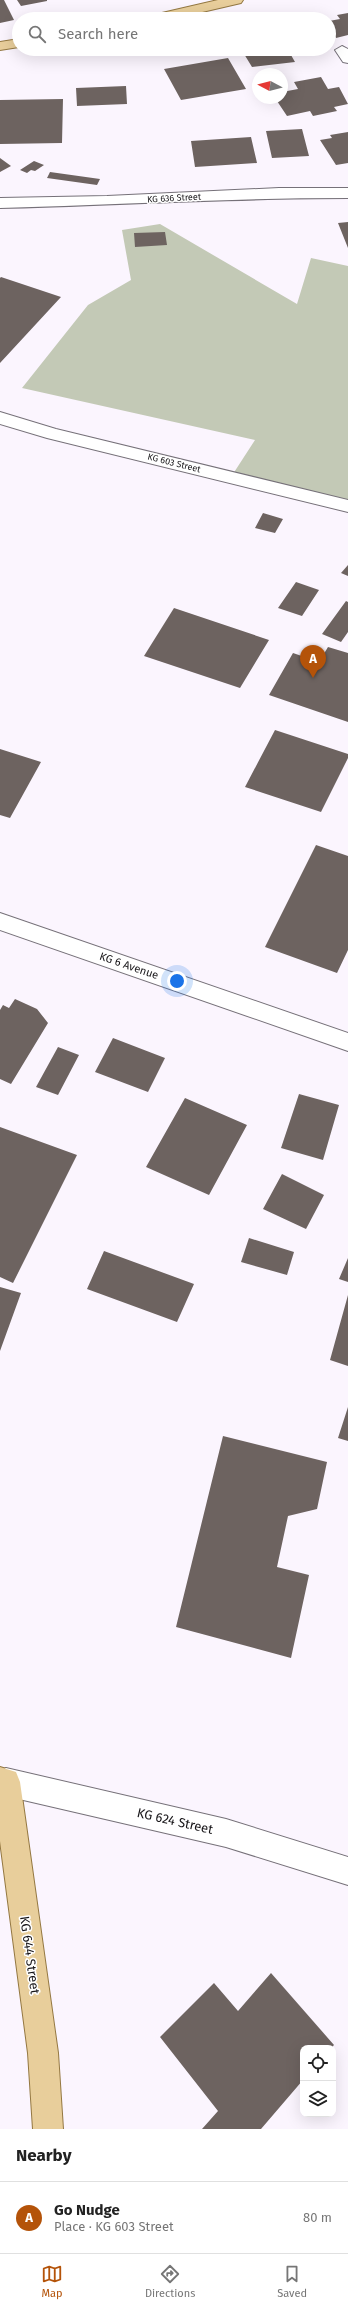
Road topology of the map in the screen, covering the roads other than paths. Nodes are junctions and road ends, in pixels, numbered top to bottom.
1 (236, 0) edge
2 (184, 12) edge
3 (12, 44) edge
4 (0, 46) edge
5 (348, 193) edge
6 (0, 203) edge
7 (0, 418) edge
8 (348, 506) edge
9 (0, 921) edge
10 (348, 1042) edge
11 (3, 1781) edge
12 (348, 1871) edge
13 (48, 2129) edge

1 - 2 main road
3 - 4 main road
5 - 6 street, KG 636 Street
7 - 8 street, KG 603 Street
9 - 10 street, KG 6 Avenue
11 - 12 street, KG 624 Street
11 - 13 main road, KG 644 Street

